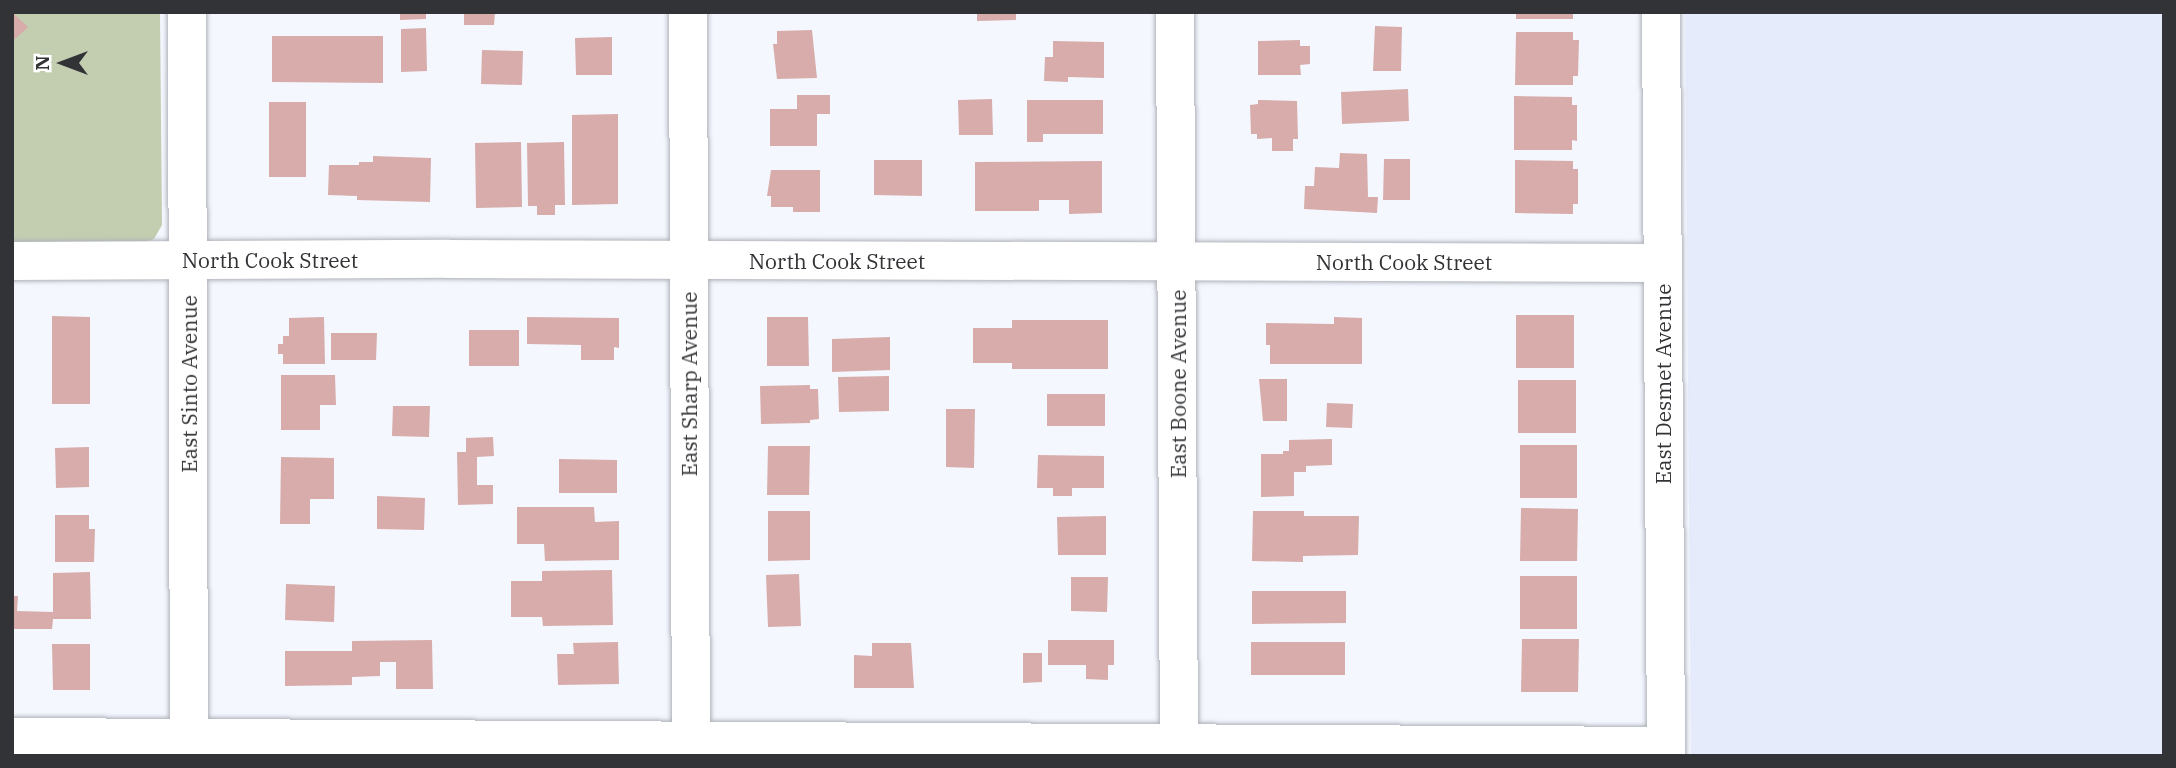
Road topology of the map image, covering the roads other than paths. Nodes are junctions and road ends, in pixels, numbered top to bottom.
1 (187, 12) edge
2 (688, 12) edge
3 (1175, 12) edge
4 (1661, 12) edge
5 (189, 260) junction
6 (689, 260) junction
7 (12, 261) edge
8 (1178, 261) junction
9 (1662, 263) junction
10 (12, 737) edge
11 (188, 747) edge
12 (691, 749) edge
13 (1179, 749) edge
14 (1666, 751) edge

1 - 5 street, East Sinto Avenue
2 - 6 street, East Sharp Avenue
3 - 8 street, East Boone Avenue
4 - 9 street, East Desmet Avenue
5 - 6 street, North Cook Street
5 - 7 street, North Cook Street
5 - 11 street, East Sinto Avenue
6 - 8 street, North Cook Street
6 - 12 street, East Sharp Avenue
8 - 9 street, North Cook Street
8 - 13 street, East Boone Avenue
9 - 14 street, East Desmet Avenue
10 - 11 street
11 - 12 street
12 - 13 street
13 - 14 street

